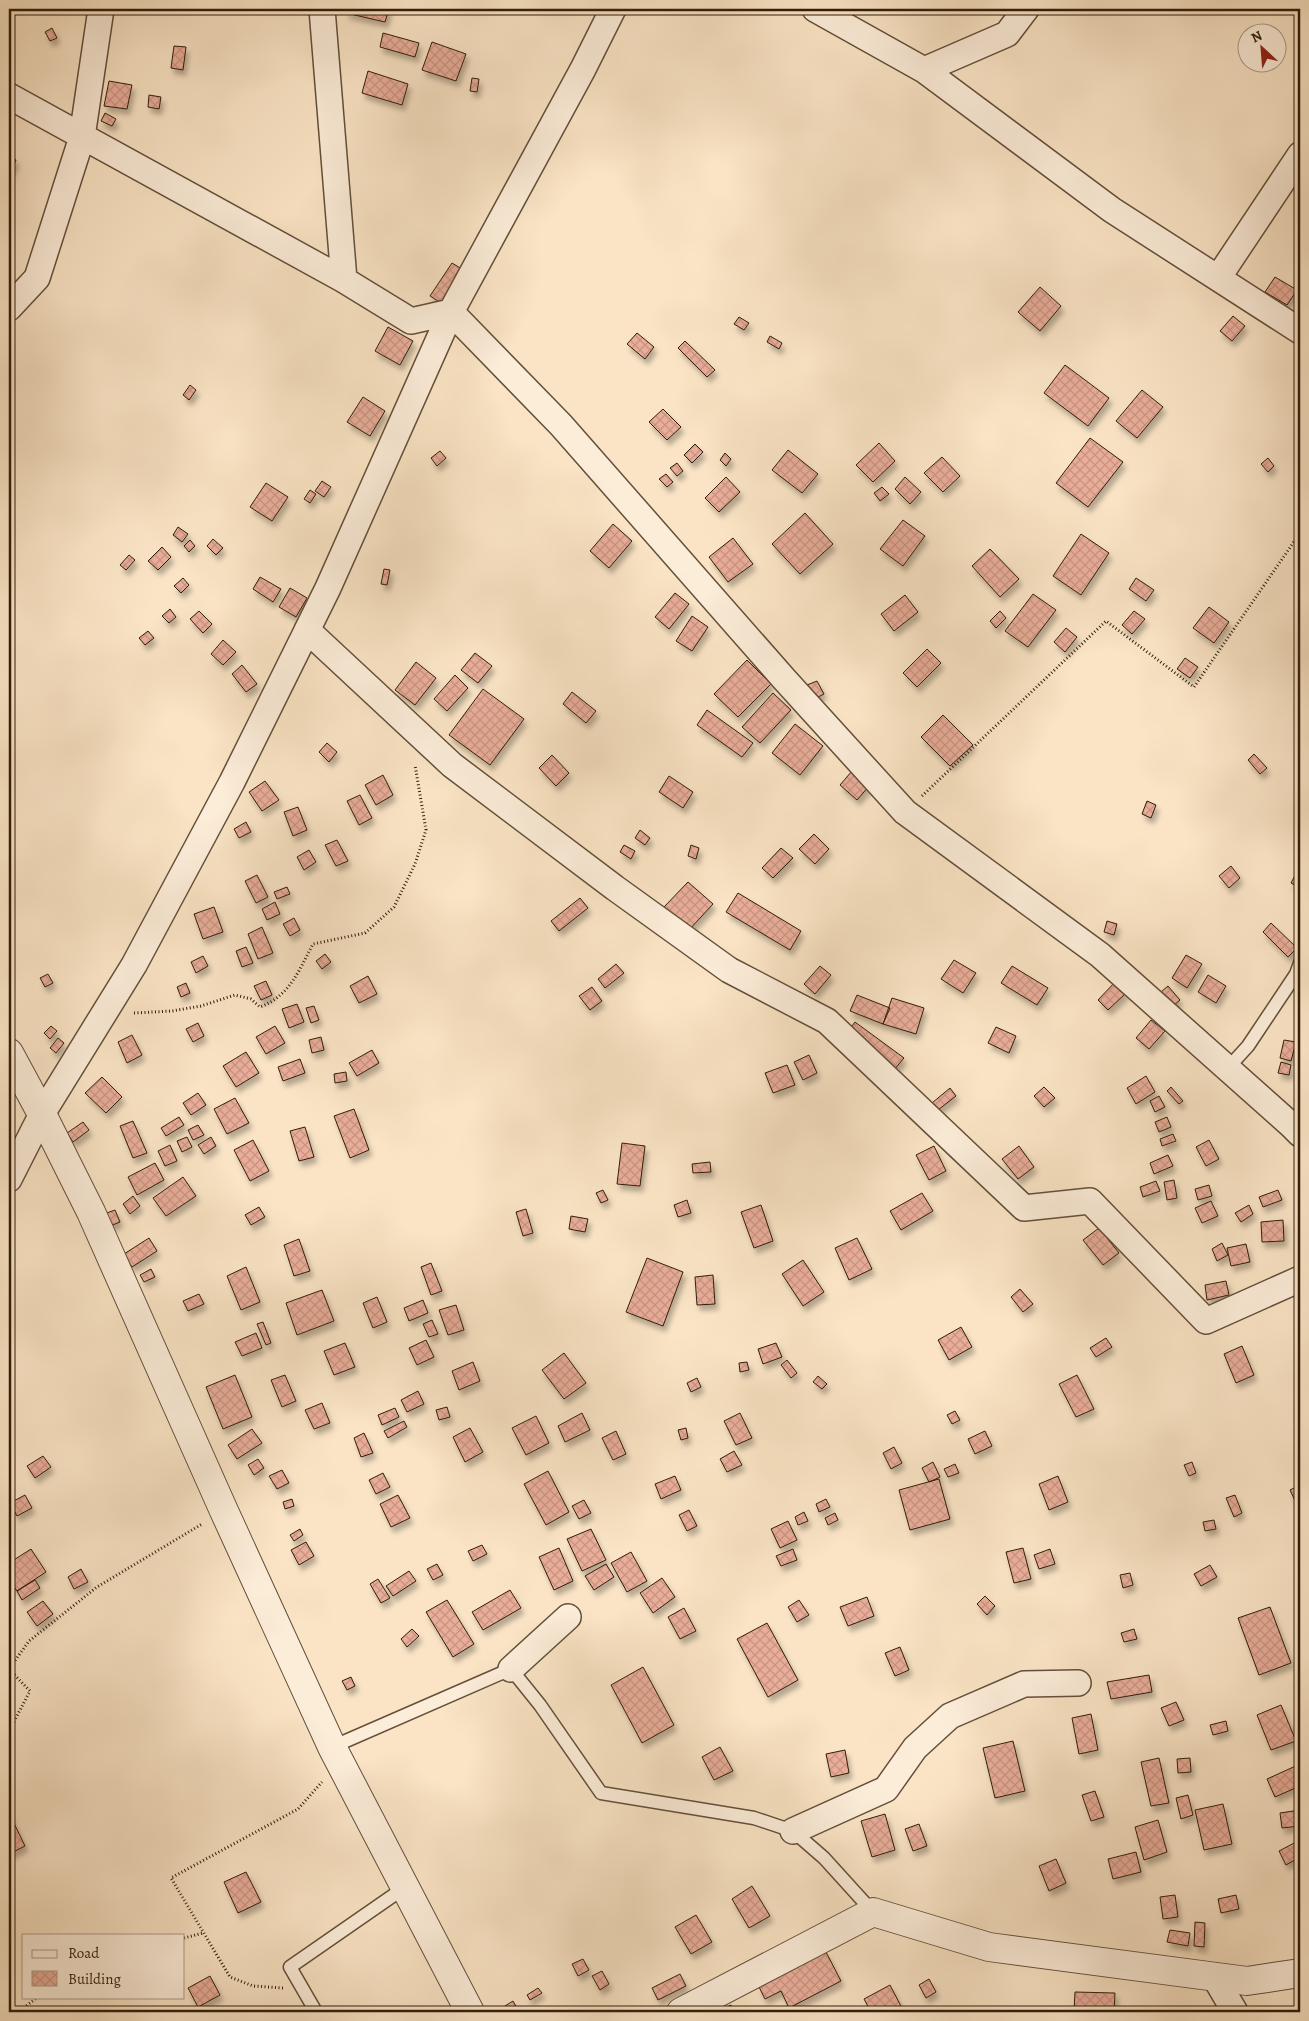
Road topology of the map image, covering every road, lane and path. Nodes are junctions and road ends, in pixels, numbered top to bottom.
1 (101, 9) edge
2 (322, 9) edge
3 (613, 9) edge
4 (815, 9) edge
5 (1026, 9) edge
6 (924, 70) junction
7 (9, 96) edge
8 (82, 137) junction
9 (1300, 154) edge
10 (1218, 278) junction
11 (344, 280) junction
12 (9, 308) edge
13 (451, 312) junction
14 (1300, 331) edge
15 (1300, 533) edge
16 (307, 630) junction
17 (415, 763) dead end
18 (905, 812) junction
19 (1300, 963) edge
20 (103, 1015) junction
21 (9, 1053) edge
22 (1227, 1069) junction
23 (42, 1114) junction
24 (1300, 1134) edge
25 (9, 1178) edge
26 (1300, 1279) edge
27 (224, 1511) junction
28 (568, 1617) dead end
29 (511, 1668) junction
30 (9, 1669) edge
31 (1078, 1682) dead end
32 (9, 1731) edge
33 (335, 1755) junction
34 (793, 1830) junction
35 (404, 1888) junction
36 (873, 1912) junction
37 (203, 1933) junction
38 (185, 1938) edge
39 (1300, 1974) edge
40 (1214, 1976) junction
41 (303, 1990) junction
42 (37, 1998) edge
43 (18, 2012) edge
44 (316, 2012) edge
45 (470, 2012) edge
46 (681, 2012) edge
47 (1235, 2012) edge

1 - 8 street
2 - 11 street
3 - 13 street
4 - 6 street
5 - 6 street
6 - 10 street
7 - 8 street
8 - 11 street
8 - 12 street
9 - 10 street
10 - 14 street
11 - 13 street
13 - 16 street
13 - 18 street
15 - 18 path
16 - 20 street
16 - 26 street
17 - 20 path
18 - 22 street
19 - 22 lane
20 - 23 street
21 - 23 street
22 - 24 street
23 - 25 street
23 - 27 street
27 - 30 path
27 - 33 street
28 - 29 street
29 - 33 lane
29 - 34 lane
30 - 32 path
31 - 34 street
33 - 35 street
33 - 37 path
34 - 36 lane
35 - 41 lane
35 - 45 street
36 - 40 street
36 - 46 street
37 - 38 path
37 - 41 path
39 - 40 street
40 - 47 street
41 - 44 lane
42 - 43 path

